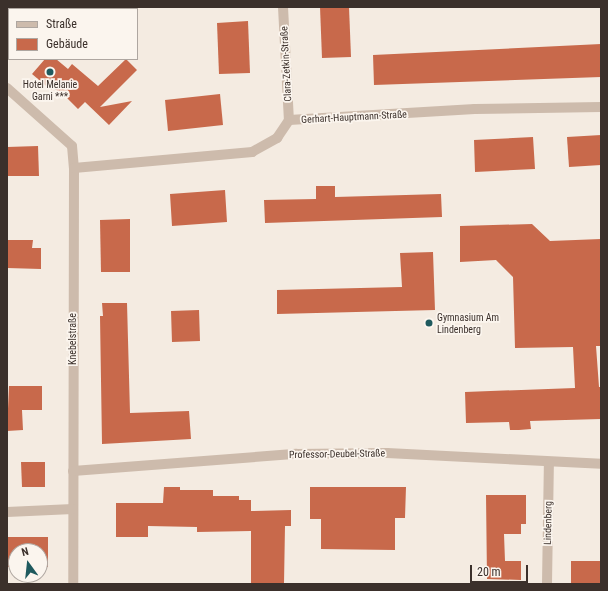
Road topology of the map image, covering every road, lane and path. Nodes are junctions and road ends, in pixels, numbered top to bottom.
1 (283, 7) edge
2 (7, 88) edge
3 (601, 107) edge
4 (289, 120) junction
5 (74, 168) junction
6 (549, 462) junction
7 (601, 464) edge
8 (73, 471) junction
9 (73, 509) junction
10 (7, 512) edge
11 (73, 584) edge
12 (546, 584) edge

1 - 4 street, Clara-Zetkin-Straße
2 - 5 street, Knebelstraße
3 - 4 street, Gerhart-Hauptmann-Straße
4 - 5 street, Gerhart-Hauptmann-Straße
5 - 8 street, Knebelstraße
6 - 7 street, Professor-Deubel-Straße
6 - 8 street, Professor-Deubel-Straße
6 - 12 street, Lindenberg
8 - 9 street, Knebelstraße
9 - 10 street
9 - 11 street, Knebelstraße

